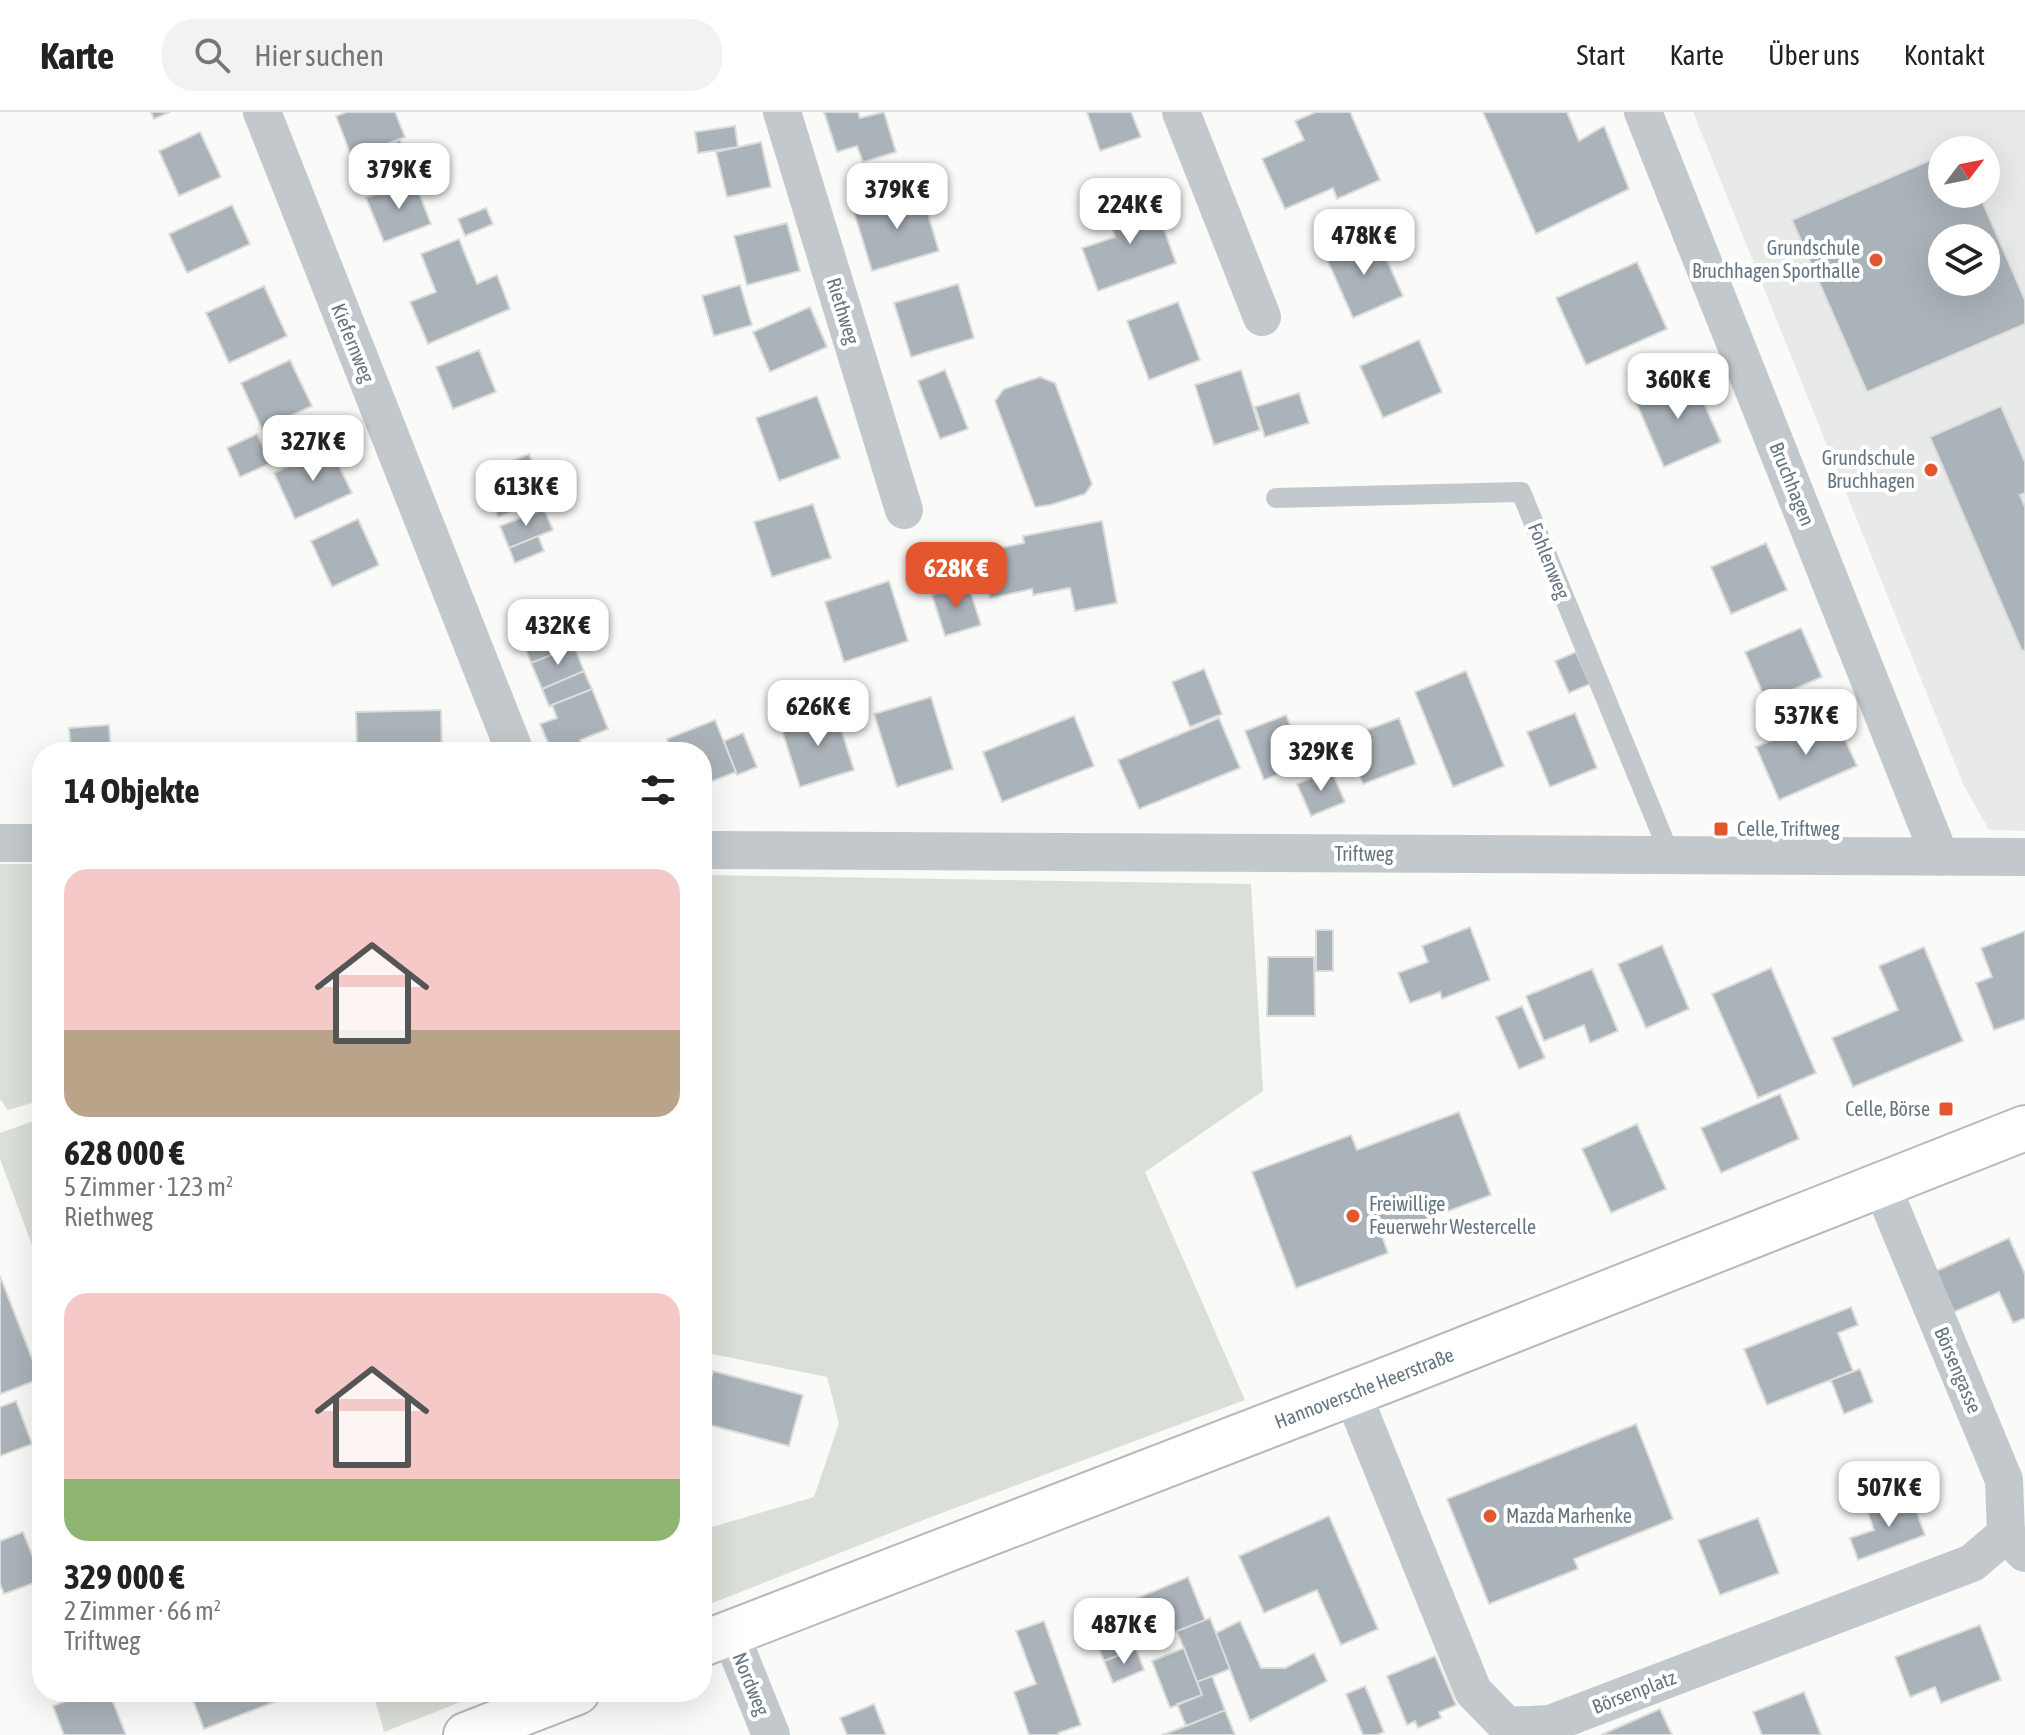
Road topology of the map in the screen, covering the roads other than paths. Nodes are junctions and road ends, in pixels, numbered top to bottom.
1 (262, 112) edge
2 (782, 112) edge
3 (1181, 112) edge
4 (1643, 112) edge
5 (1262, 317) dead end
6 (1276, 498) dead end
7 (904, 510) dead end
8 (511, 742) edge
9 (0, 843) edge
10 (32, 843) edge
11 (712, 850) edge
12 (1670, 855) junction
13 (1940, 857) junction
14 (2025, 857) edge
15 (2025, 1128) edge
16 (1881, 1184) junction
17 (1352, 1393) junction
18 (2016, 1544) edge
19 (716, 1639) edge
20 (551, 1702) edge
21 (466, 1735) edge
22 (771, 1735) edge

1 - 8 street, Kiefernweg
2 - 7 street, Riethweg
3 - 5 street
4 - 13 street, Bruchhagen
6 - 12 lane, Fohlenweg
9 - 10 street
11 - 12 street, Triftweg
12 - 13 street, Triftweg
13 - 14 street, Triftweg
15 - 16 main road, Hannoversche Heerstraße
16 - 17 main road, Hannoversche Heerstraße
16 - 18 street, Börsengasse
17 - 18 street, Börsenplatz
17 - 19 main road, Hannoversche Heerstraße
19 - 22 street, Nordweg
20 - 21 main road

